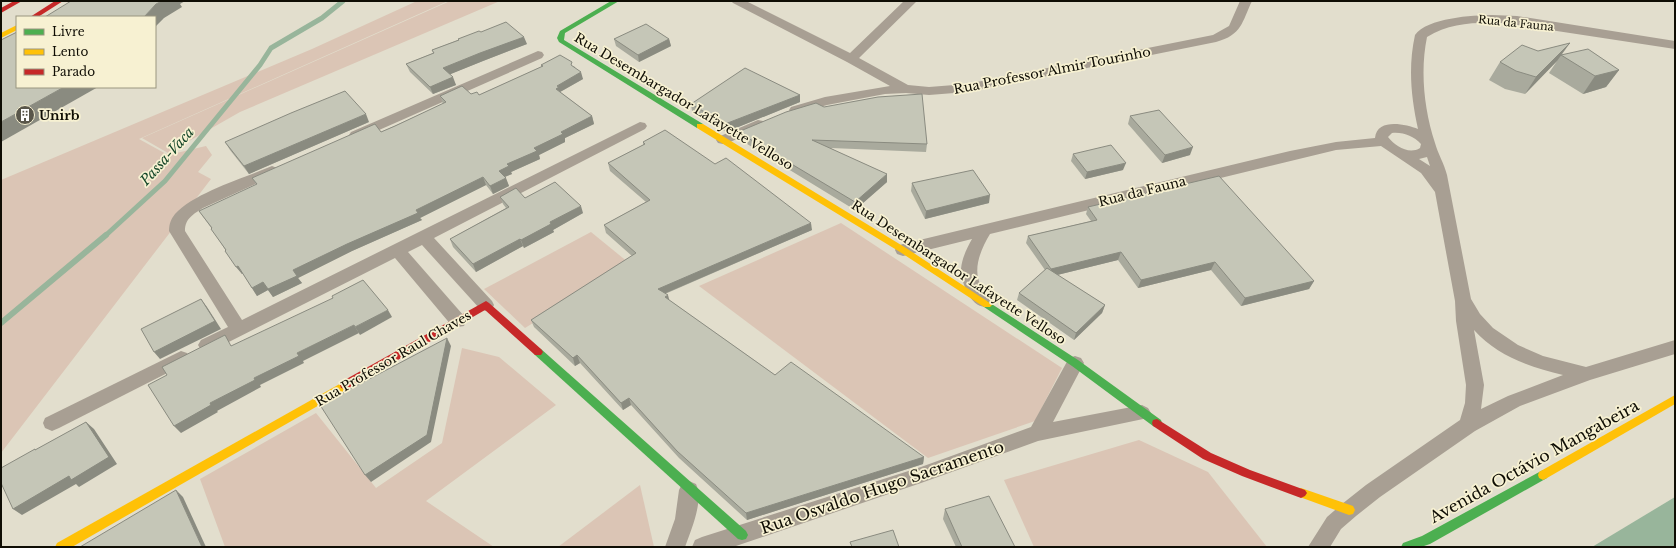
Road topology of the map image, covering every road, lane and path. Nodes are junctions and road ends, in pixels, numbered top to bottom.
1 (19, 1) edge
2 (60, 1) edge
3 (616, 1) edge
4 (736, 1) edge
5 (911, 1) edge
6 (1246, 1) edge
7 (1, 11) edge
8 (35, 16) edge
9 (16, 28) edge
10 (1, 36) edge
11 (1675, 45) edge
12 (538, 55) dead end
13 (851, 59) junction
14 (906, 89) junction
15 (782, 114) edge
16 (769, 119) edge
17 (640, 126) dead end
18 (723, 140) junction
19 (342, 141) edge
20 (1384, 142) junction
21 (1428, 145) junction
22 (1402, 153) junction
23 (284, 166) edge
24 (1442, 192) junction
25 (985, 230) junction
26 (424, 237) junction
27 (397, 250) junction
28 (903, 250) junction
29 (1463, 301) junction
30 (984, 302) junction
31 (486, 305) junction
32 (458, 321) junction
33 (239, 330) junction
34 (1675, 347) edge
35 (1075, 363) junction
36 (1586, 374) junction
37 (1675, 399) edge
38 (1142, 413) junction
39 (52, 423) dead end
40 (1468, 425) junction
41 (1038, 433) junction
42 (689, 490) junction
43 (1349, 510) junction
44 (742, 535) junction
45 (61, 547) edge
46 (675, 547) edge
47 (702, 547) edge
48 (1318, 547) edge
49 (1407, 547) edge

1 - 7 street
2 - 8 street
3 - 18 street, Rua Desembargador Lafayette Velloso
4 - 13 street
5 - 13 street
6 - 14 street, Rua Professor Almir Tourinho
9 - 10 street
11 - 21 street, Rua da Fauna
12 - 19 street
13 - 14 street
14 - 15 street, Rua Professor Almir Tourinho
16 - 18 street
17 - 26 street
18 - 28 street, Rua Desembargador Lafayette Velloso
20 - 21 street
20 - 22 street
20 - 25 street, Rua da Fauna
21 - 22 street
21 - 24 street, Rua da Fauna
22 - 24 street
23 - 33 street
24 - 29 street, Rua da Fauna
25 - 28 street, Rua da Fauna
25 - 30 street
26 - 27 street
26 - 31 street
27 - 32 street
27 - 33 street
28 - 30 street, Rua Desembargador Lafayette Velloso
29 - 36 street
29 - 40 street
30 - 35 street, Rua Desembargador Lafayette Velloso
31 - 32 street, Rua Professor Raul Chaves
31 - 42 street, Rua Professor Raul Chaves
32 - 45 street, Rua Professor Raul Chaves
33 - 39 street
34 - 36 street
35 - 38 street, Rua Desembargador Lafayette Velloso
35 - 41 street
36 - 40 street
37 - 49 street, Avenida Octávio Mangabeira
38 - 41 street, Rua Osvaldo Hugo Sacramento
38 - 43 street, Rua Desembargador Lafayette Velloso
40 - 43 street
41 - 44 street, Rua Osvaldo Hugo Sacramento
42 - 44 street, Rua Professor Raul Chaves
42 - 46 street
43 - 48 street
44 - 47 street, Rua Osvaldo Hugo Sacramento

